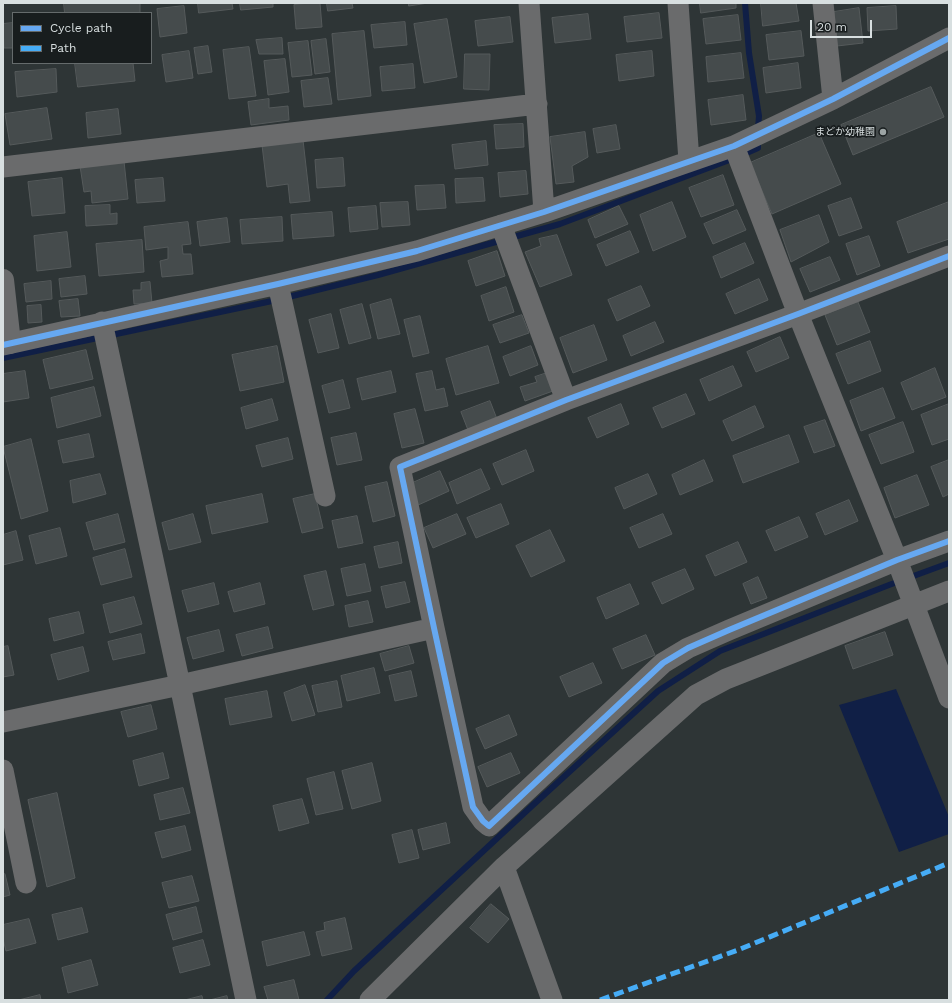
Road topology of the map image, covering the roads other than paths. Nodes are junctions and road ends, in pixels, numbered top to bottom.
1 (529, 3) edge
2 (678, 3) edge
3 (824, 3) edge
4 (949, 38) edge
5 (833, 99) junction
6 (537, 104) junction
7 (734, 146) junction
8 (690, 161) junction
9 (3, 167) edge
10 (544, 212) junction
11 (505, 236) junction
12 (949, 256) edge
13 (3, 280) edge
14 (278, 284) junction
15 (798, 314) junction
16 (102, 322) junction
17 (6, 344) edge
18 (566, 400) junction
19 (325, 496) dead end
20 (949, 541) edge
21 (896, 560) junction
22 (949, 592) edge
23 (913, 605) junction
24 (434, 628) junction
25 (180, 685) junction
26 (949, 698) edge
27 (3, 722) edge
28 (3, 770) edge
29 (504, 867) junction
30 (26, 883) dead end
31 (246, 1000) edge
32 (370, 1000) edge
33 (552, 1000) edge

1 - 6 street
2 - 8 street
3 - 5 street
4 - 5 street
5 - 7 street
6 - 9 street
6 - 10 street
7 - 8 street
7 - 15 street
8 - 10 street
10 - 11 street
11 - 14 street
11 - 18 street
12 - 15 street
13 - 17 street
14 - 16 street
14 - 19 street
15 - 18 street
15 - 21 street
16 - 17 street
16 - 25 street
18 - 24 street
20 - 21 street
21 - 23 street
21 - 24 street
22 - 23 street
23 - 26 street
23 - 29 street
24 - 25 street
25 - 27 street
25 - 31 street
28 - 30 street
29 - 32 street
29 - 33 street

